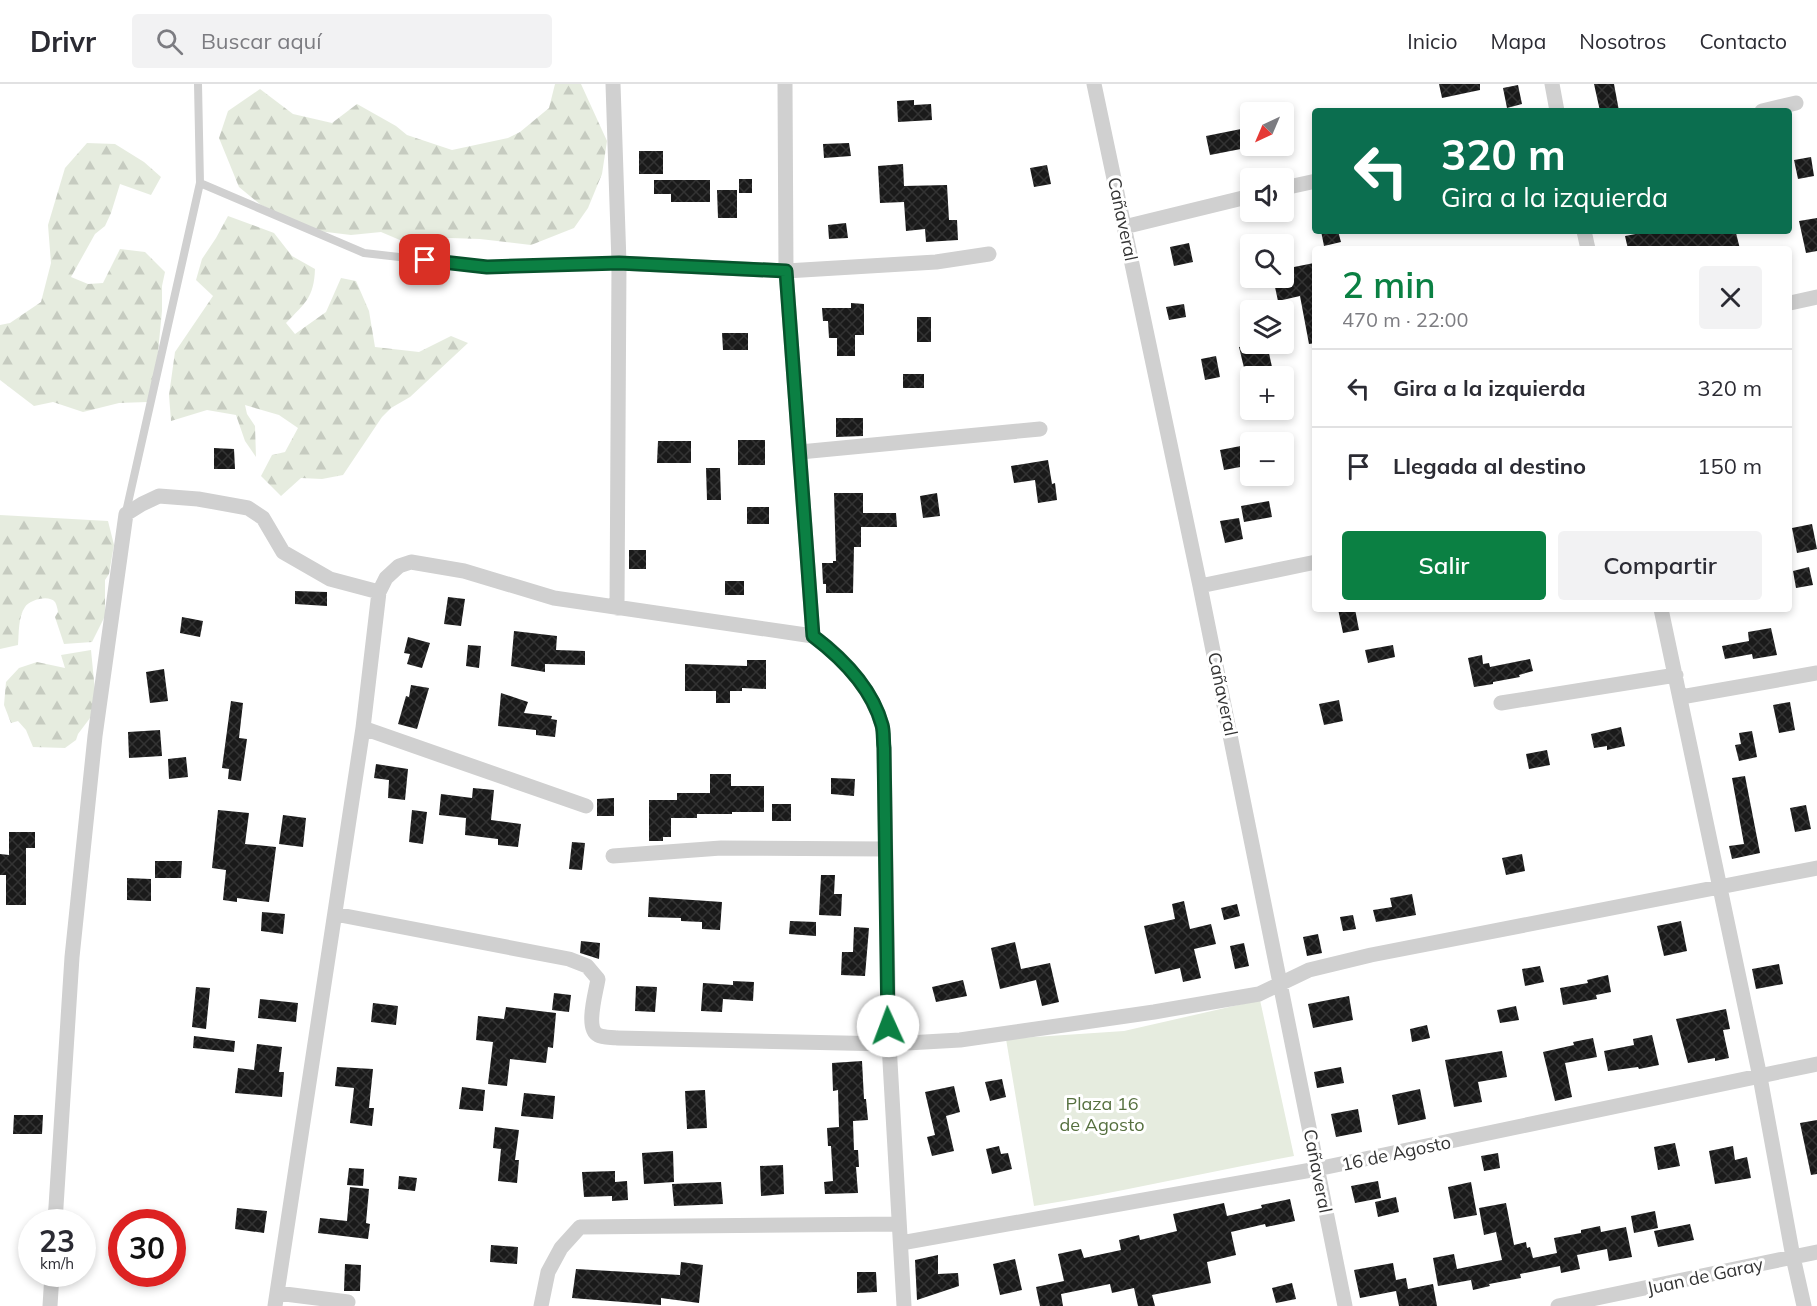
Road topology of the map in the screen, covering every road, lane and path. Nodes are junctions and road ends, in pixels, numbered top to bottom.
1 (198, 84) edge
2 (613, 84) edge
3 (785, 84) edge
4 (1094, 84) edge
5 (1552, 84) edge
6 (1796, 103) dead end
7 (1556, 108) edge
8 (1775, 108) edge
9 (1312, 182) edge
10 (200, 183) junction
11 (1294, 186) edge
12 (1240, 199) edge
13 (1124, 227) junction
14 (989, 254) dead end
15 (619, 263) junction
16 (786, 271) junction
17 (1817, 297) edge
18 (1792, 303) edge
19 (1040, 429) dead end
20 (800, 452) junction
21 (126, 514) junction
22 (1312, 563) edge
23 (1200, 586) junction
24 (379, 592) junction
25 (617, 608) junction
26 (1662, 612) edge
27 (813, 636) junction
28 (1817, 673) edge
29 (1676, 675) junction
30 (1681, 697) junction
31 (1501, 703) dead end
32 (363, 728) junction
33 (586, 806) dead end
34 (885, 849) junction
35 (613, 856) dead end
36 (1817, 868) edge
37 (1719, 888) junction
38 (335, 914) junction
39 (1282, 985) junction
40 (889, 1044) junction
41 (1817, 1064) edge
42 (1760, 1077) junction
43 (1317, 1169) junction
44 (56, 1209) edge
45 (899, 1224) junction
46 (901, 1243) junction
47 (1817, 1252) edge
48 (1793, 1257) junction
49 (51, 1287) edge
50 (276, 1300) edge
51 (348, 1302) dead end
52 (50, 1306) edge
53 (541, 1306) edge
54 (904, 1306) edge
55 (1345, 1306) edge
56 (1558, 1306) edge
57 (1804, 1306) edge

1 - 10 lane
2 - 15 street
3 - 16 street
4 - 13 street, Cañaveral
5 - 7 street
6 - 8 street
9 - 11 street
10 - 15 lane
10 - 21 lane
12 - 13 street
13 - 23 street, Cañaveral
14 - 16 street
15 - 16 street
15 - 25 street
16 - 20 street
17 - 18 street
19 - 20 street
20 - 27 street
21 - 24 street
21 - 44 street
22 - 23 street
23 - 39 street, Cañaveral
24 - 25 street
24 - 32 street
25 - 27 street
26 - 29 street
27 - 34 street
28 - 30 street
29 - 30 street
29 - 31 street
30 - 37 street
32 - 33 street
32 - 38 street
34 - 35 street
34 - 40 street
36 - 37 street
37 - 39 street
37 - 42 street
38 - 40 street
38 - 50 street
39 - 40 street
39 - 43 street, Cañaveral
40 - 45 street
41 - 42 street, 16 de Agosto
42 - 43 street, 16 de Agosto
42 - 48 street
43 - 46 street, 16 de Agosto
43 - 55 street, Cañaveral
45 - 46 street
45 - 53 street
46 - 54 street
47 - 48 street, Juan de Garay
48 - 56 street, Juan de Garay
48 - 57 street
49 - 52 street
50 - 51 street

